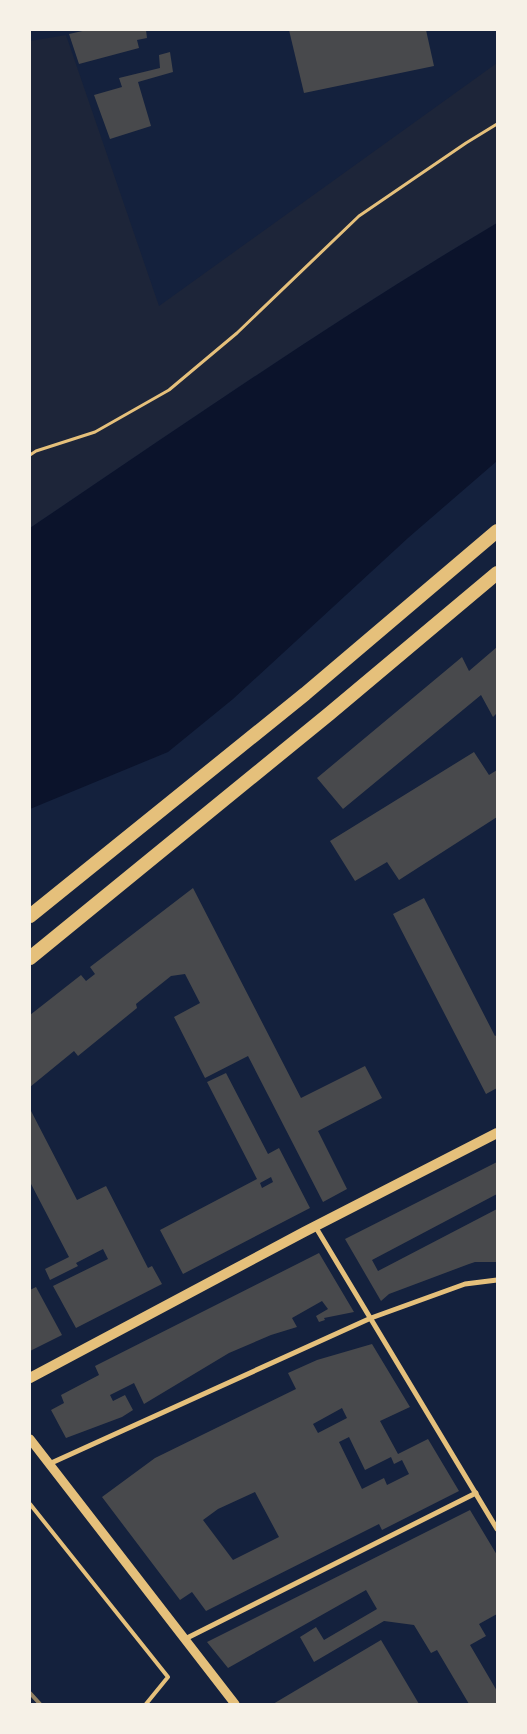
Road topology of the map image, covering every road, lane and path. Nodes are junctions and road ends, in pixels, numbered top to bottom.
1 (497, 124) edge
2 (30, 455) edge
3 (497, 531) edge
4 (497, 573) edge
5 (30, 916) edge
6 (30, 958) edge
7 (497, 1133) edge
8 (315, 1226) junction
9 (497, 1280) edge
10 (371, 1318) junction
11 (31, 1378) edge
12 (30, 1439) edge
13 (49, 1464) junction
14 (476, 1493) junction
15 (30, 1504) edge
16 (497, 1529) edge
17 (185, 1639) junction
18 (146, 1704) edge
19 (235, 1704) edge

1 - 2 path
3 - 5 highway
4 - 6 highway
7 - 8 main road
8 - 10 street
8 - 11 main road
9 - 10 street
10 - 13 street
10 - 14 street
12 - 13 street
13 - 17 street
14 - 16 street
14 - 17 street
15 - 18 lane
17 - 19 street

